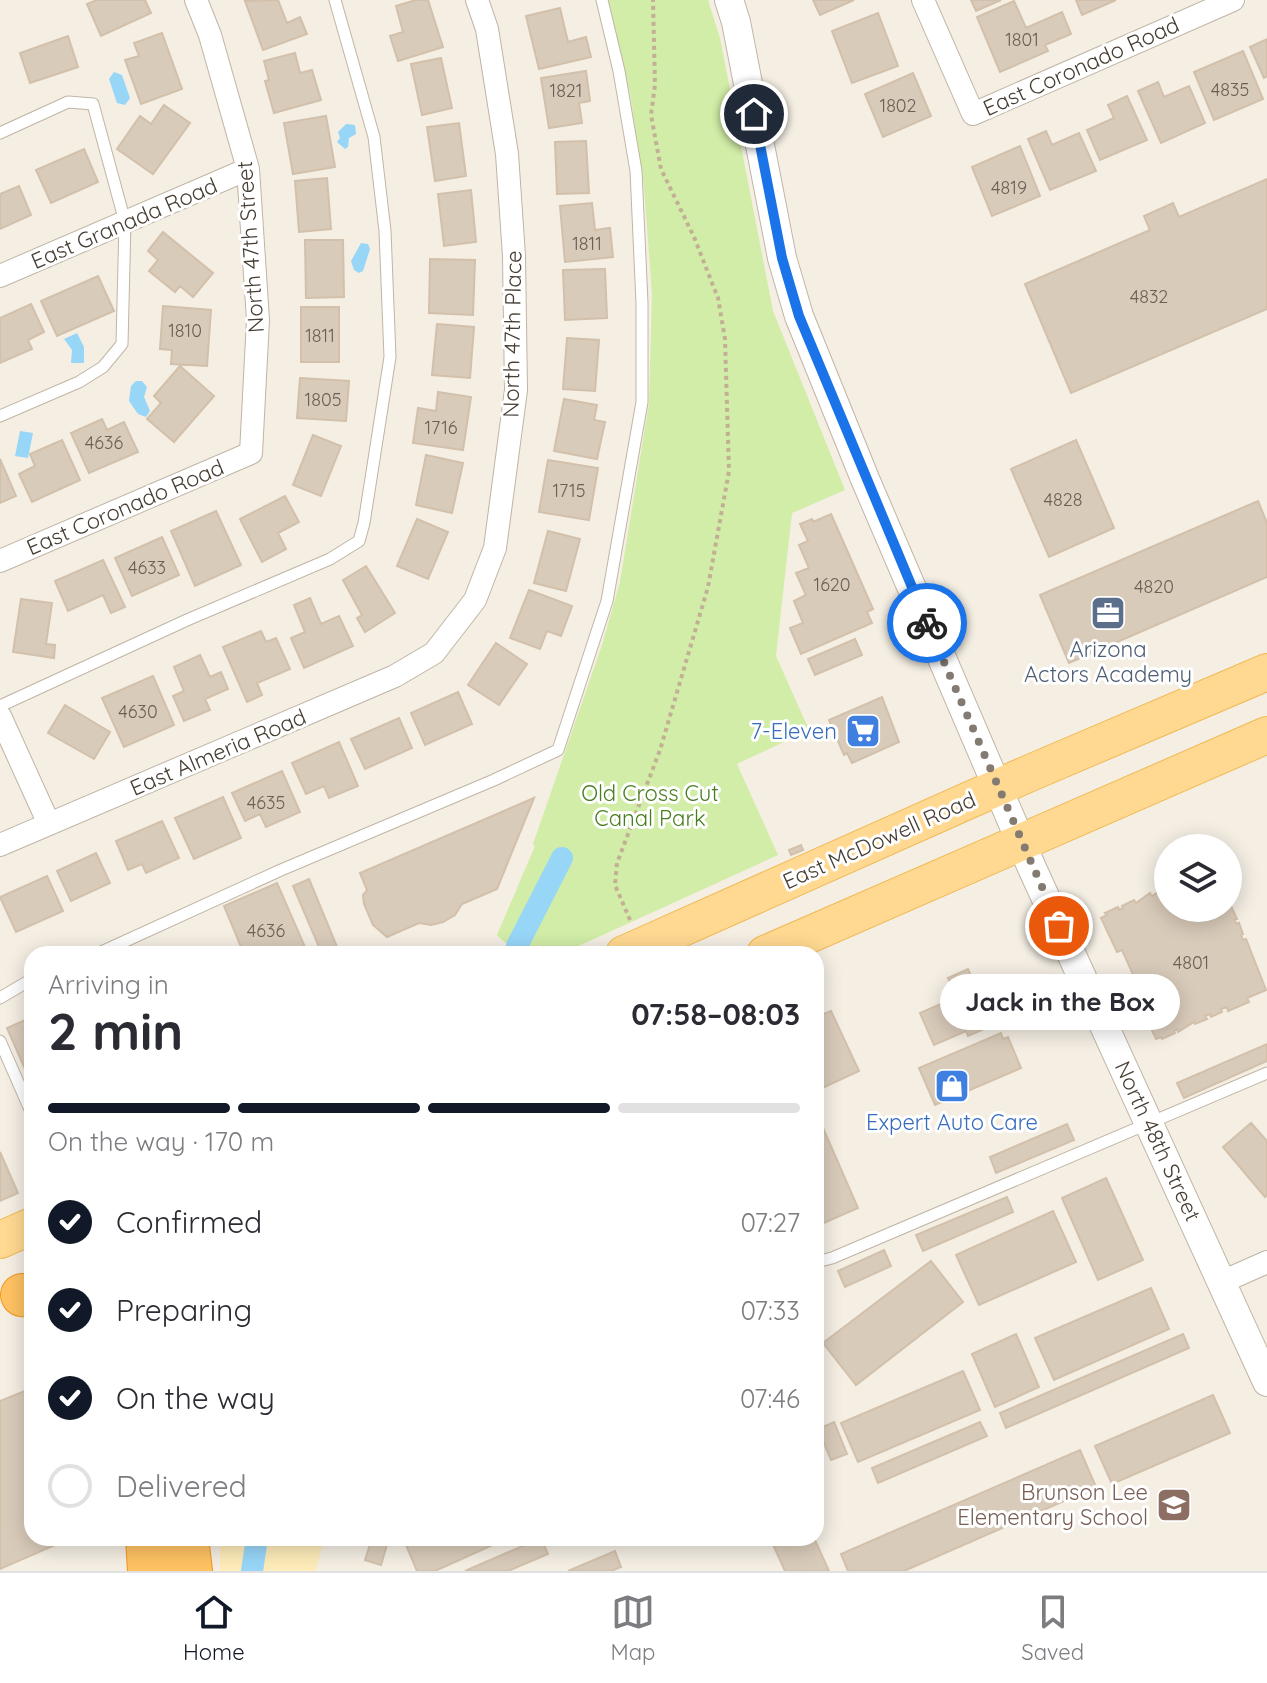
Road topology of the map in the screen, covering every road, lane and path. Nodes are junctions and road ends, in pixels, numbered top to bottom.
1 (196, 0) edge
2 (335, 0) edge
3 (477, 0) edge
4 (602, 0) edge
5 (653, 0) edge
6 (729, 0) edge
7 (923, 0) edge
8 (1233, 0) edge
9 (0, 133) edge
10 (248, 169) junction
11 (125, 222) junction
12 (0, 276) edge
13 (0, 416) edge
14 (251, 453) joint
15 (0, 561) edge
16 (434, 653) joint
17 (1267, 672) edge
18 (0, 706) edge
19 (0, 716) edge
20 (1267, 735) edge
21 (997, 787) junction
22 (49, 824) junction
23 (1020, 841) junction
24 (0, 845) edge
25 (115, 946) edge
26 (635, 946) edge
27 (648, 946) edge
28 (783, 946) edge
29 (24, 984) edge
30 (0, 998) edge
31 (0, 1041) edge
32 (1267, 1073) edge
33 (24, 1096) edge
34 (1150, 1124) junction
35 (24, 1230) edge
36 (0, 1240) edge
37 (824, 1260) edge
38 (1265, 1268) edge
39 (1222, 1282) junction
40 (1267, 1382) edge
41 (147, 1546) edge
42 (188, 1546) edge
43 (194, 1546) edge
44 (149, 1571) edge
45 (192, 1571) edge

1 - 10 street, North 47th Street
2 - 18 lane
3 - 16 street, North 47th Place
4 - 25 lane
5 - 26 path
6 - 21 street, North 48th Street
7 - 8 street, East Coronado Road
9 - 11 lane
10 - 11 street, East Granada Road
10 - 14 street, North 47th Street
11 - 12 street, East Granada Road
11 - 13 lane
14 - 15 street, East Coronado Road
16 - 22 street, East Almeria Road
17 - 21 main road, East McDowell Road
19 - 22 street
20 - 23 main road
21 - 23 street, North 48th Street
21 - 27 main road, East McDowell Road
22 - 24 street, East Almeria Road
23 - 28 main road
23 - 34 street, North 48th Street
29 - 30 lane
31 - 33 lane
32 - 34 lane
34 - 37 lane
34 - 39 street, North 48th Street
35 - 36 main road
38 - 39 street
39 - 40 street, North 48th Street
41 - 44 highway
42 - 45 highway
43 - 45 highway

